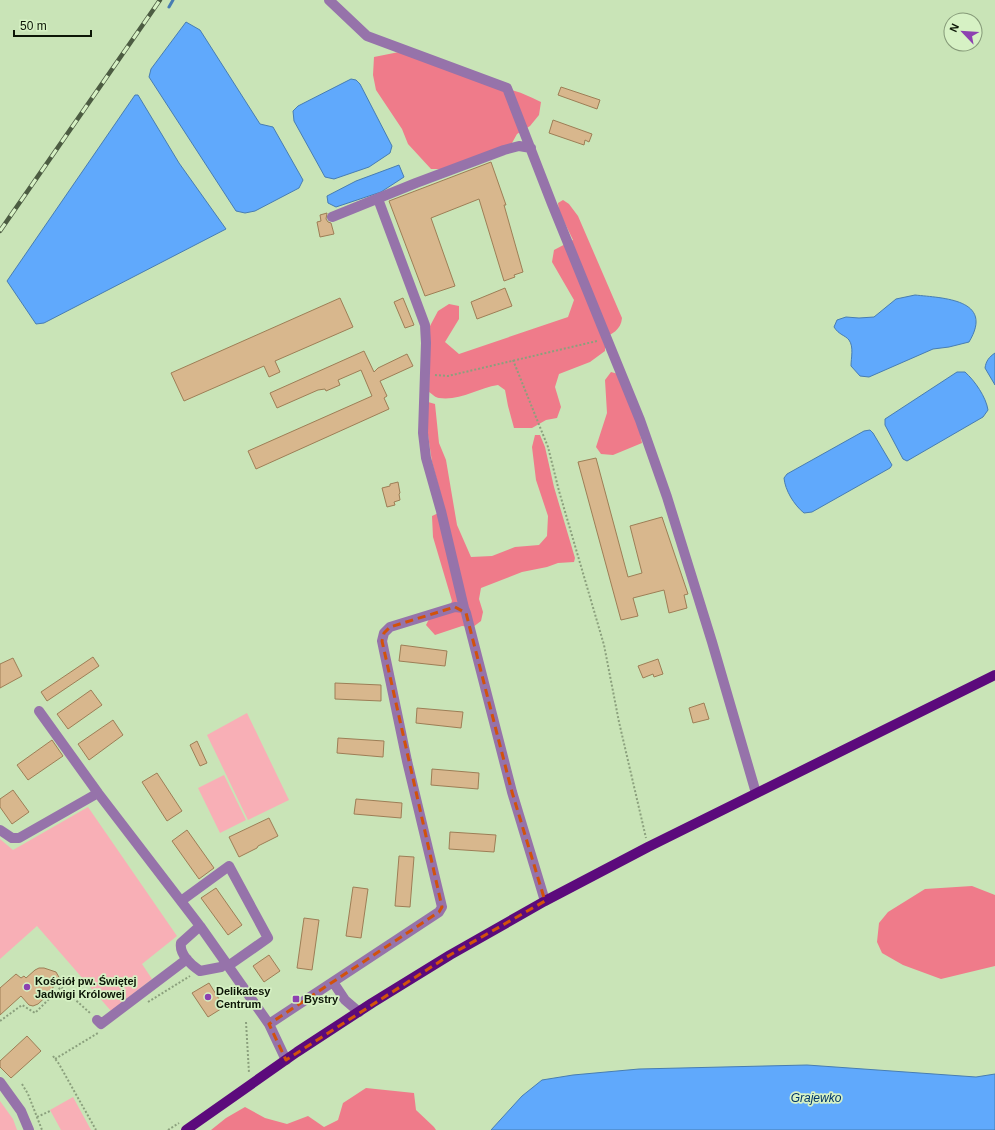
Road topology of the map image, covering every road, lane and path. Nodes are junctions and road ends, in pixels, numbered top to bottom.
1 (328, 0) edge
2 (531, 148) junction
3 (378, 199) junction
4 (332, 217) dead end
5 (608, 338) junction
6 (513, 360) junction
7 (425, 375) junction
8 (464, 608) junction
9 (995, 675) edge
10 (39, 711) dead end
11 (98, 793) junction
12 (756, 793) junction
13 (0, 830) edge
14 (648, 847) junction
15 (181, 901) junction
16 (545, 901) junction
17 (200, 926) junction
18 (187, 959) junction
19 (227, 965) junction
20 (333, 982) junction
21 (359, 1012) junction
22 (97, 1020) joint
23 (0, 1021) edge
24 (246, 1022) dead end
25 (269, 1024) junction
26 (52, 1056) dead end
27 (286, 1060) junction
28 (243, 1077) dead end
29 (0, 1082) edge
30 (22, 1084) dead end
31 (50, 1111) dead end
32 (37, 1118) junction
33 (183, 1126) edge
34 (29, 1130) edge
35 (42, 1130) edge
36 (96, 1130) edge
37 (168, 1130) edge

1 - 2 street
2 - 3 street
2 - 5 street
3 - 4 street
3 - 7 street
5 - 6 path
5 - 12 street
6 - 7 path
6 - 14 path
7 - 8 street
8 - 16 street
8 - 20 street
9 - 12 main road
10 - 11 street
11 - 13 street
11 - 15 street
12 - 14 main road
14 - 16 main road
15 - 17 street
15 - 19 street
16 - 21 main road
17 - 18 street
17 - 19 street
18 - 19 street
18 - 22 street
19 - 25 street
20 - 21 street
20 - 25 street
21 - 27 main road
22 - 23 path
24 - 28 path
25 - 27 street
26 - 36 path
27 - 33 main road
29 - 34 street
30 - 32 path
31 - 32 path
32 - 35 path
33 - 37 path

